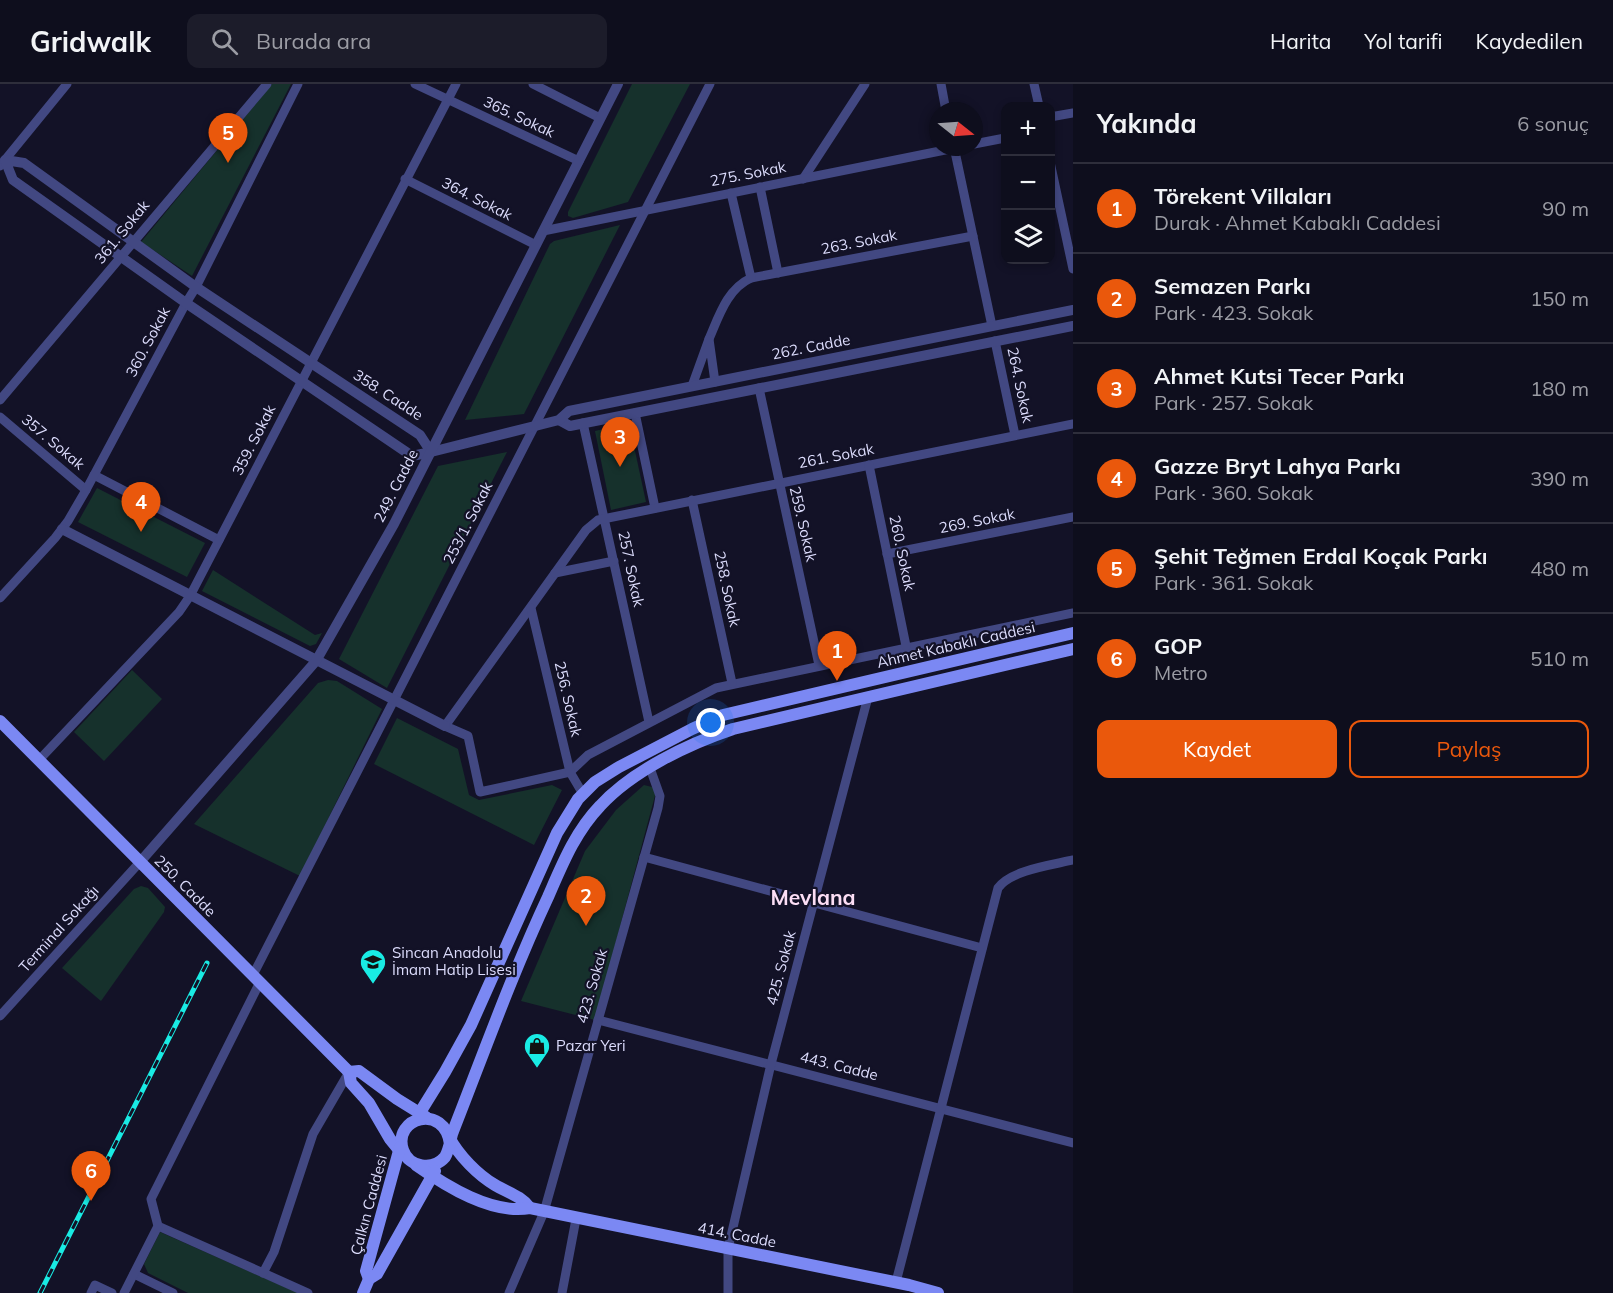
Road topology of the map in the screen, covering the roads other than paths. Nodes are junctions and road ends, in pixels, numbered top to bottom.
1 (67, 84) edge
2 (267, 84) edge
3 (298, 84) edge
4 (415, 84) edge
5 (456, 84) edge
6 (533, 84) edge
7 (618, 84) edge
8 (710, 84) edge
9 (865, 84) edge
10 (941, 84) edge
11 (1034, 84) edge
12 (447, 100) junction
13 (944, 102) edge
14 (1038, 102) edge
15 (1073, 113) edge
16 (1055, 116) edge
17 (600, 118) junction
18 (1001, 139) edge
19 (983, 142) edge
20 (929, 152) edge
21 (958, 156) edge
22 (2, 161) edge
23 (579, 161) junction
24 (803, 178) junction
25 (405, 179) junction
26 (1055, 185) edge
27 (760, 187) junction
28 (731, 193) junction
29 (646, 210) junction
30 (543, 231) junction
31 (973, 236) junction
32 (132, 242) junction
33 (536, 245) junction
34 (121, 258) junction
35 (1073, 269) edge
36 (778, 273) junction
37 (751, 278) junction
38 (196, 287) junction
39 (186, 303) junction
40 (1073, 310) edge
41 (992, 326) junction
42 (1073, 326) edge
43 (710, 339) junction
44 (995, 341) junction
45 (311, 363) junction
46 (302, 381) junction
47 (715, 382) junction
48 (692, 386) junction
49 (759, 388) junction
50 (0, 400) edge
51 (635, 413) junction
52 (0, 417) edge
53 (559, 420) junction
54 (583, 423) junction
55 (1073, 424) edge
56 (534, 426) junction
57 (1015, 435) junction
58 (431, 452) junction
59 (869, 465) junction
60 (94, 475) junction
61 (778, 483) junction
62 (86, 490) junction
63 (692, 501) junction
64 (654, 508) junction
65 (1073, 517) edge
66 (604, 518) junction
67 (62, 529) junction
68 (219, 540) junction
69 (887, 554) junction
70 (614, 561) junction
71 (555, 573) junction
72 (190, 596) junction
73 (0, 598) edge
74 (531, 608) junction
75 (1073, 613) edge
76 (1073, 633) edge
77 (906, 646) junction
78 (1073, 648) edge
79 (316, 661) junction
80 (819, 665) junction
81 (732, 683) junction
82 (868, 697) junction
83 (393, 701) junction
84 (0, 721) edge
85 (650, 722) junction
86 (445, 726) junction
87 (39, 760) junction
88 (650, 768) junction
89 (570, 772) junction
90 (583, 794) junction
91 (598, 808) junction
92 (644, 856) junction
93 (1073, 860) edge
94 (140, 862) junction
95 (814, 903) junction
96 (982, 948) junction
97 (256, 979) junction
98 (0, 1016) edge
99 (598, 1020) junction
100 (771, 1064) junction
101 (349, 1072) junction
102 (941, 1108) junction
103 (419, 1114) junction
104 (432, 1119) junction
105 (450, 1140) junction
106 (1073, 1143) edge
107 (400, 1145) junction
108 (444, 1158) junction
109 (413, 1162) junction
110 (432, 1176) junction
111 (530, 1208) junction
112 (544, 1212) junction
113 (576, 1219) junction
114 (158, 1226) junction
115 (728, 1249) junction
116 (263, 1273) junction
117 (134, 1274) junction
118 (369, 1279) junction
119 (896, 1282) junction
120 (91, 1293) edge
121 (112, 1293) edge
122 (124, 1293) edge
123 (173, 1293) edge
124 (308, 1293) edge
125 (363, 1293) edge
126 (509, 1293) edge
127 (562, 1293) edge
128 (728, 1293) edge
129 (938, 1293) edge

1 - 22 street
2 - 32 street, 361. Sokak
3 - 38 street, 360. Sokak
4 - 12 street, 365. Sokak
5 - 12 street, 359. Sokak
6 - 17 street
7 - 17 street, 249. Cadde
8 - 29 street, 253/1. Sokak
9 - 24 street
10 - 13 street
11 - 14 street
12 - 23 street, 365. Sokak
12 - 25 street, 359. Sokak
15 - 16 street
17 - 23 street, 249. Cadde
18 - 19 street
20 - 24 street, 275. Sokak
21 - 31 street
22 - 32 street, 358. Cadde
22 - 34 street
23 - 30 street, 249. Cadde
24 - 27 street, 275. Sokak
25 - 33 street, 364. Sokak
25 - 45 street, 359. Sokak
26 - 35 street
27 - 28 street, 275. Sokak
27 - 36 street
28 - 29 street, 275. Sokak
28 - 37 street
29 - 30 street, 275. Sokak
29 - 56 street, 253/1. Sokak
30 - 33 street, 249. Cadde
31 - 36 street, 263. Sokak
31 - 41 street
32 - 34 street, 361. Sokak
32 - 38 street, 358. Cadde
33 - 58 street, 249. Cadde
34 - 39 street
34 - 50 street, 361. Sokak
36 - 37 street, 263. Sokak
37 - 43 street
38 - 39 street, 360. Sokak
38 - 45 street, 358. Cadde
39 - 46 street
39 - 60 street, 360. Sokak
40 - 41 street, 262. Cadde
41 - 47 street, 262. Cadde
42 - 44 street, 262. Cadde
43 - 47 street
43 - 48 street
44 - 49 street, 262. Cadde
44 - 57 street, 264. Sokak
45 - 46 street, 359. Sokak
45 - 58 street, 358. Cadde
46 - 58 street
46 - 68 street, 359. Sokak
47 - 48 street, 262. Cadde
48 - 53 street, 262. Cadde
49 - 51 street, 262. Cadde
49 - 61 street, 259. Sokak
51 - 54 street, 262. Cadde
51 - 64 street
52 - 62 street, 357. Sokak
53 - 54 street, 262. Cadde
53 - 56 street, 262. Cadde
54 - 66 street, 257. Sokak
55 - 57 street, 261. Sokak
56 - 58 street, 262. Cadde
56 - 83 street, 253/1. Sokak
57 - 59 street, 261. Sokak
58 - 79 street, 249. Cadde
59 - 61 street, 261. Sokak
59 - 69 street, 260. Sokak
60 - 62 street, 360. Sokak
60 - 68 street
61 - 63 street, 261. Sokak
61 - 80 street, 259. Sokak
62 - 67 street, 360. Sokak
63 - 64 street, 261. Sokak
63 - 81 street, 258. Sokak
64 - 66 street, 261. Sokak
65 - 69 street, 269. Sokak
66 - 70 street, 257. Sokak
66 - 71 street
67 - 72 street
67 - 73 street, 360. Sokak
68 - 72 street, 359. Sokak
69 - 77 street, 260. Sokak
70 - 71 street
70 - 85 street, 257. Sokak
71 - 74 street
72 - 79 street
72 - 87 street, 359. Sokak
74 - 86 street
74 - 89 street, 256. Sokak
75 - 77 street
76 - 90 main road, Ahmet Kabaklı Caddesi
77 - 80 street
78 - 82 main road, Ahmet Kabaklı Caddesi
79 - 83 street
79 - 94 street, 249. Cadde
80 - 81 street
81 - 85 street
82 - 88 main road, Ahmet Kabaklı Caddesi
82 - 95 street, 425. Sokak
83 - 86 street
83 - 97 street, 253/1. Sokak
84 - 87 main road, 250. Cadde
85 - 89 street
86 - 89 street
87 - 94 main road, 250. Cadde
88 - 91 main road, Ahmet Kabaklı Caddesi
88 - 92 street, 423. Sokak
89 - 90 street, 256. Sokak
90 - 91 main road
90 - 103 main road, Ahmet Kabaklı Caddesi
91 - 105 main road, Ahmet Kabaklı Caddesi
92 - 95 street
92 - 99 street, 423. Sokak
93 - 96 street
94 - 97 main road, 250. Cadde
94 - 98 street, Terminal Sokağı
95 - 96 street
95 - 100 street, 425. Sokak
96 - 102 street
97 - 101 main road, 250. Cadde
97 - 114 street, 253/1. Sokak
99 - 100 street, 443. Cadde
99 - 112 street, 423. Sokak
100 - 102 street, 443. Cadde
100 - 115 street, 425. Sokak
101 - 103 main road, 250. Cadde
101 - 107 main road, 250. Cadde
101 - 116 street
102 - 106 street, 443. Cadde
102 - 119 street
103 - 104 main road, 250. Cadde
104 - 105 main road
104 - 107 main road
105 - 108 main road
105 - 111 main road, 414. Cadde
107 - 109 main road
107 - 118 main road, Çalkın Caddesi
108 - 109 main road
108 - 110 main road, Çalkın Caddesi
109 - 110 main road, 414. Cadde
110 - 111 main road, 414. Cadde
110 - 118 main road, Çalkın Caddesi
111 - 112 main road, 414. Cadde
112 - 113 main road, 414. Cadde
112 - 126 street, 423. Sokak
113 - 115 main road, 414. Cadde
113 - 127 street
114 - 116 street
114 - 117 street
115 - 119 main road, 414. Cadde
115 - 128 street, 425. Sokak
116 - 124 street
117 - 122 street
117 - 123 street
118 - 125 main road, Çalkın Caddesi
119 - 129 main road, 414. Cadde
120 - 121 street

